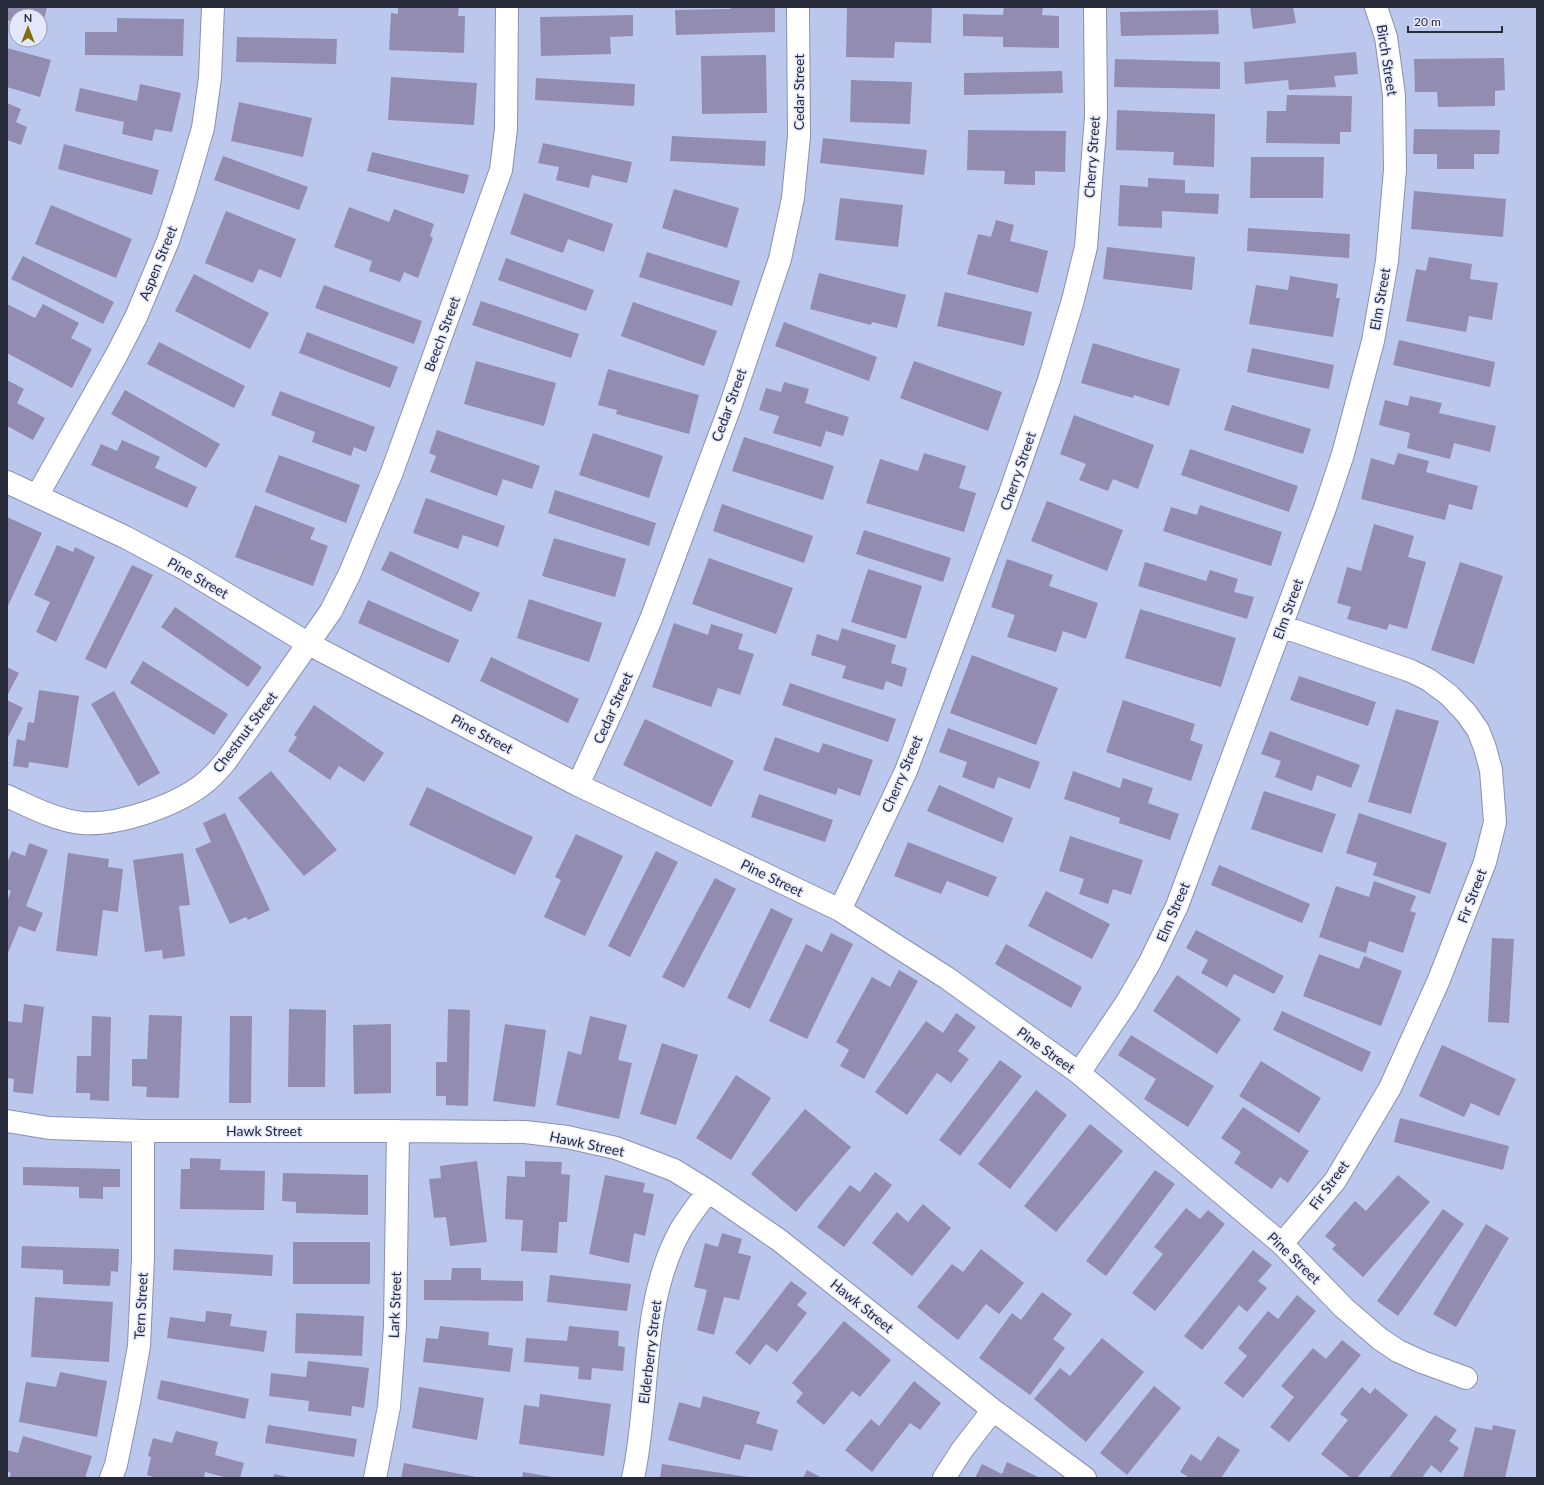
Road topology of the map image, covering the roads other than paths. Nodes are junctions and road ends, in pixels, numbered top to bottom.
1 (212, 7) edge
2 (507, 7) edge
3 (798, 7) edge
4 (1095, 7) edge
5 (1376, 7) edge
6 (1394, 113) joint
7 (7, 482) edge
8 (38, 496) junction
9 (1281, 626) junction
10 (309, 644) junction
11 (578, 785) junction
12 (7, 796) edge
13 (840, 910) junction
14 (1079, 1073) junction
15 (7, 1121) edge
16 (143, 1131) junction
17 (398, 1131) junction
18 (708, 1191) junction
19 (1282, 1244) junction
20 (1466, 1378) dead end
21 (992, 1410) junction
22 (111, 1478) edge
23 (375, 1478) edge
24 (633, 1478) edge
25 (944, 1478) edge
26 (1085, 1478) edge

1 - 8 street, Aspen Street
2 - 10 street, Beech Street
3 - 11 street, Cedar Street
4 - 13 street, Cherry Street
5 - 6 street, Birch Street
6 - 9 street, Elm Street
7 - 8 street, Pine Street
8 - 10 street, Pine Street
9 - 14 street, Elm Street
9 - 19 street, Fir Street
10 - 11 street, Pine Street
10 - 12 street, Chestnut Street
11 - 13 street, Pine Street
13 - 14 street, Pine Street
14 - 19 street, Pine Street
15 - 16 street, Hawk Street
16 - 17 street, Hawk Street
16 - 22 street, Tern Street
17 - 18 street, Hawk Street
17 - 23 street, Lark Street
18 - 21 street, Hawk Street
18 - 24 street, Elderberry Street
19 - 20 street, Pine Street
21 - 25 street
21 - 26 street, Hawk Street

